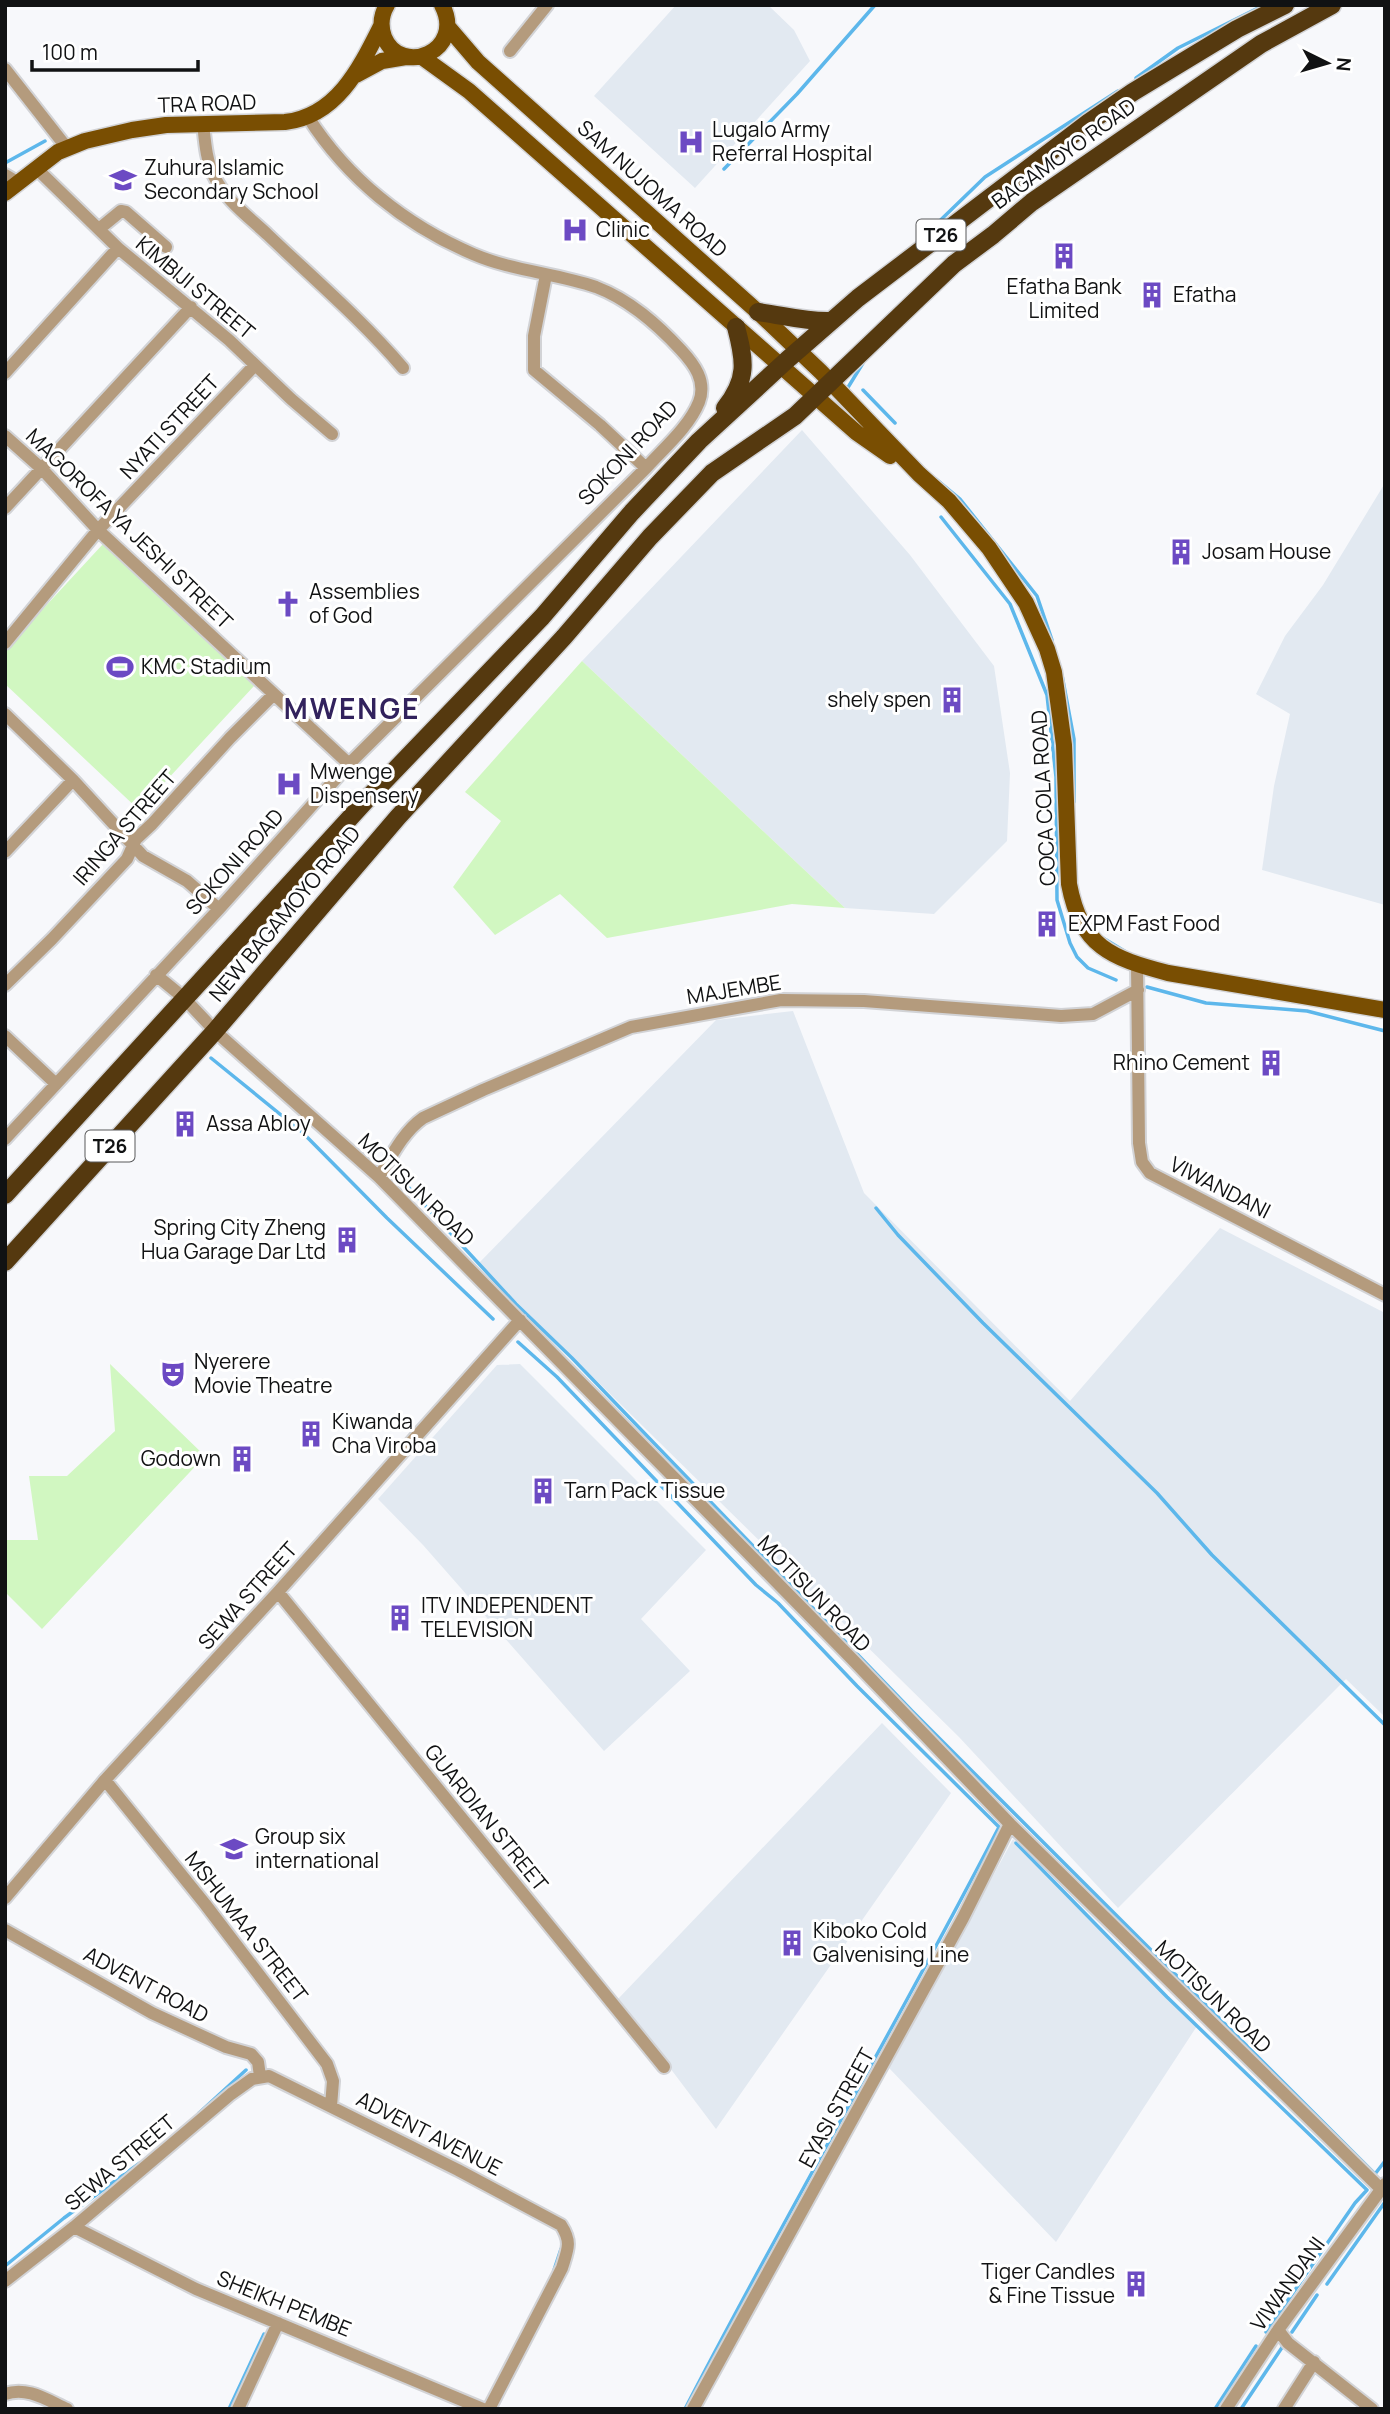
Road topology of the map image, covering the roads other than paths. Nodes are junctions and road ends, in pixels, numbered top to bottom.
1 (442, 5) edge
2 (547, 5) edge
3 (1285, 5) edge
4 (1332, 5) edge
5 (381, 14) edge
6 (448, 27) junction
7 (510, 51) dead end
8 (414, 57) junction
9 (5, 69) edge
10 (350, 79) junction
11 (307, 117) junction
12 (203, 123) junction
13 (67, 148) junction
14 (36, 168) junction
15 (9, 184) edge
16 (99, 229) junction
17 (166, 247) dead end
18 (118, 248) junction
19 (546, 275) junction
20 (191, 307) junction
21 (758, 312) junction
22 (830, 321) junction
23 (736, 327) junction
24 (797, 350) junction
25 (255, 365) junction
26 (780, 366) junction
27 (403, 368) dead end
28 (5, 373) edge
29 (830, 382) junction
30 (815, 397) junction
31 (332, 434) dead end
32 (5, 436) edge
33 (699, 441) junction
34 (646, 468) junction
35 (42, 469) junction
36 (919, 474) junction
37 (5, 508) edge
38 (98, 530) junction
39 (5, 643) edge
40 (274, 695) junction
41 (5, 714) edge
42 (349, 764) junction
43 (73, 780) junction
44 (133, 843) junction
45 (5, 852) edge
46 (219, 909) junction
47 (1137, 965) junction
48 (156, 975) junction
49 (5, 985) edge
50 (1138, 990) junction
51 (184, 998) junction
52 (1385, 1010) edge
53 (215, 1031) junction
54 (5, 1036) edge
55 (55, 1083) junction
56 (5, 1139) edge
57 (379, 1177) junction
58 (5, 1195) edge
59 (5, 1262) edge
60 (1385, 1295) edge
61 (520, 1320) junction
62 (278, 1592) junction
63 (105, 1780) junction
64 (1010, 1824) junction
65 (5, 1898) edge
66 (5, 1930) edge
67 (664, 2067) dead end
68 (260, 2076) junction
69 (331, 2106) junction
70 (1383, 2186) edge
71 (74, 2227) junction
72 (5, 2281) edge
73 (278, 2323) junction
74 (1278, 2330) junction
75 (1314, 2362) junction
76 (5, 2394) edge
77 (67, 2409) edge
78 (238, 2409) edge
79 (483, 2409) edge
80 (489, 2409) edge
81 (694, 2409) edge
82 (1226, 2409) edge
83 (1284, 2409) edge
84 (1372, 2409) edge

1 - 6 main road
2 - 7 street
3 - 22 highway, BAGAMOYO ROAD / T26
4 - 29 highway, BAGAMOYO ROAD / T26
5 - 8 main road
5 - 10 main road, TRA ROAD
6 - 8 main road
6 - 21 main road, SAM NUJOMA ROAD
8 - 10 main road
8 - 23 main road
9 - 13 street
10 - 11 main road, TRA ROAD
11 - 12 main road, TRA ROAD
11 - 19 street
12 - 13 main road, TRA ROAD
12 - 27 street
13 - 14 main road, TRA ROAD
14 - 15 main road, TRA ROAD
14 - 16 street, KIMBIJI STREET
16 - 17 street
16 - 18 street, KIMBIJI STREET
18 - 20 street, KIMBIJI STREET
18 - 28 street
19 - 34 street
19 - 34 street, SOKONI ROAD
20 - 25 street, KIMBIJI STREET
20 - 35 street
21 - 22 highway
21 - 24 main road, SAM NUJOMA ROAD
22 - 24 highway, BAGAMOYO ROAD / T26
23 - 26 main road
23 - 33 highway
24 - 26 highway, T26
24 - 29 main road, SAM NUJOMA ROAD
25 - 31 street, KIMBIJI STREET
25 - 38 street, NYATI STREET
26 - 30 main road
26 - 33 highway, T26
29 - 30 highway, BAGAMOYO ROAD / T26
29 - 36 main road, COCA COLA ROAD
30 - 36 main road, COCA COLA ROAD
30 - 53 highway, NEW BAGAMOYO ROAD / T26
32 - 35 street, MAGOROFA YA JESHI STREET
33 - 51 highway, NEW BAGAMOYO ROAD / T26
34 - 42 street, SOKONI ROAD
35 - 37 street
35 - 38 street, MAGOROFA YA JESHI STREET
36 - 47 main road, COCA COLA ROAD
38 - 39 street, NYATI STREET
38 - 40 street, MAGOROFA YA JESHI STREET
40 - 42 street, MAGOROFA YA JESHI STREET
40 - 44 street, IRINGA STREET
41 - 43 street
42 - 46 street, SOKONI ROAD
43 - 44 street
43 - 45 street
44 - 46 street
44 - 49 street, IRINGA STREET
46 - 48 street, SOKONI ROAD
47 - 50 street, VIWANDANI
47 - 52 main road, COCA COLA ROAD
48 - 51 street, MOTISUN ROAD
48 - 55 street, SOKONI ROAD
50 - 57 street, MAJEMBE
50 - 60 street, VIWANDANI
51 - 53 street, MOTISUN ROAD
51 - 58 highway, NEW BAGAMOYO ROAD / T26
53 - 57 street, MOTISUN ROAD
53 - 59 highway, NEW BAGAMOYO ROAD / T26
54 - 55 street
55 - 56 street, SOKONI ROAD
57 - 61 street, MOTISUN ROAD
61 - 62 street, SEWA STREET
61 - 64 street, MOTISUN ROAD
62 - 63 street, SEWA STREET
62 - 67 street, GUARDIAN STREET
63 - 65 street, SEWA STREET
63 - 69 street, MSHUMAA STREET
64 - 70 street, MOTISUN ROAD
64 - 81 street, EYASI STREET
66 - 68 street, ADVENT ROAD
68 - 69 street, ADVENT AVENUE
68 - 71 street, SEWA STREET
69 - 80 street, ADVENT AVENUE
70 - 74 street, VIWANDANI
71 - 72 street, SEWA STREET
71 - 73 street, SHEIKH PEMBE
73 - 78 street
73 - 79 street, SHEIKH PEMBE
74 - 75 street
74 - 82 street, VIWANDANI
75 - 83 street
75 - 84 street
76 - 77 street

